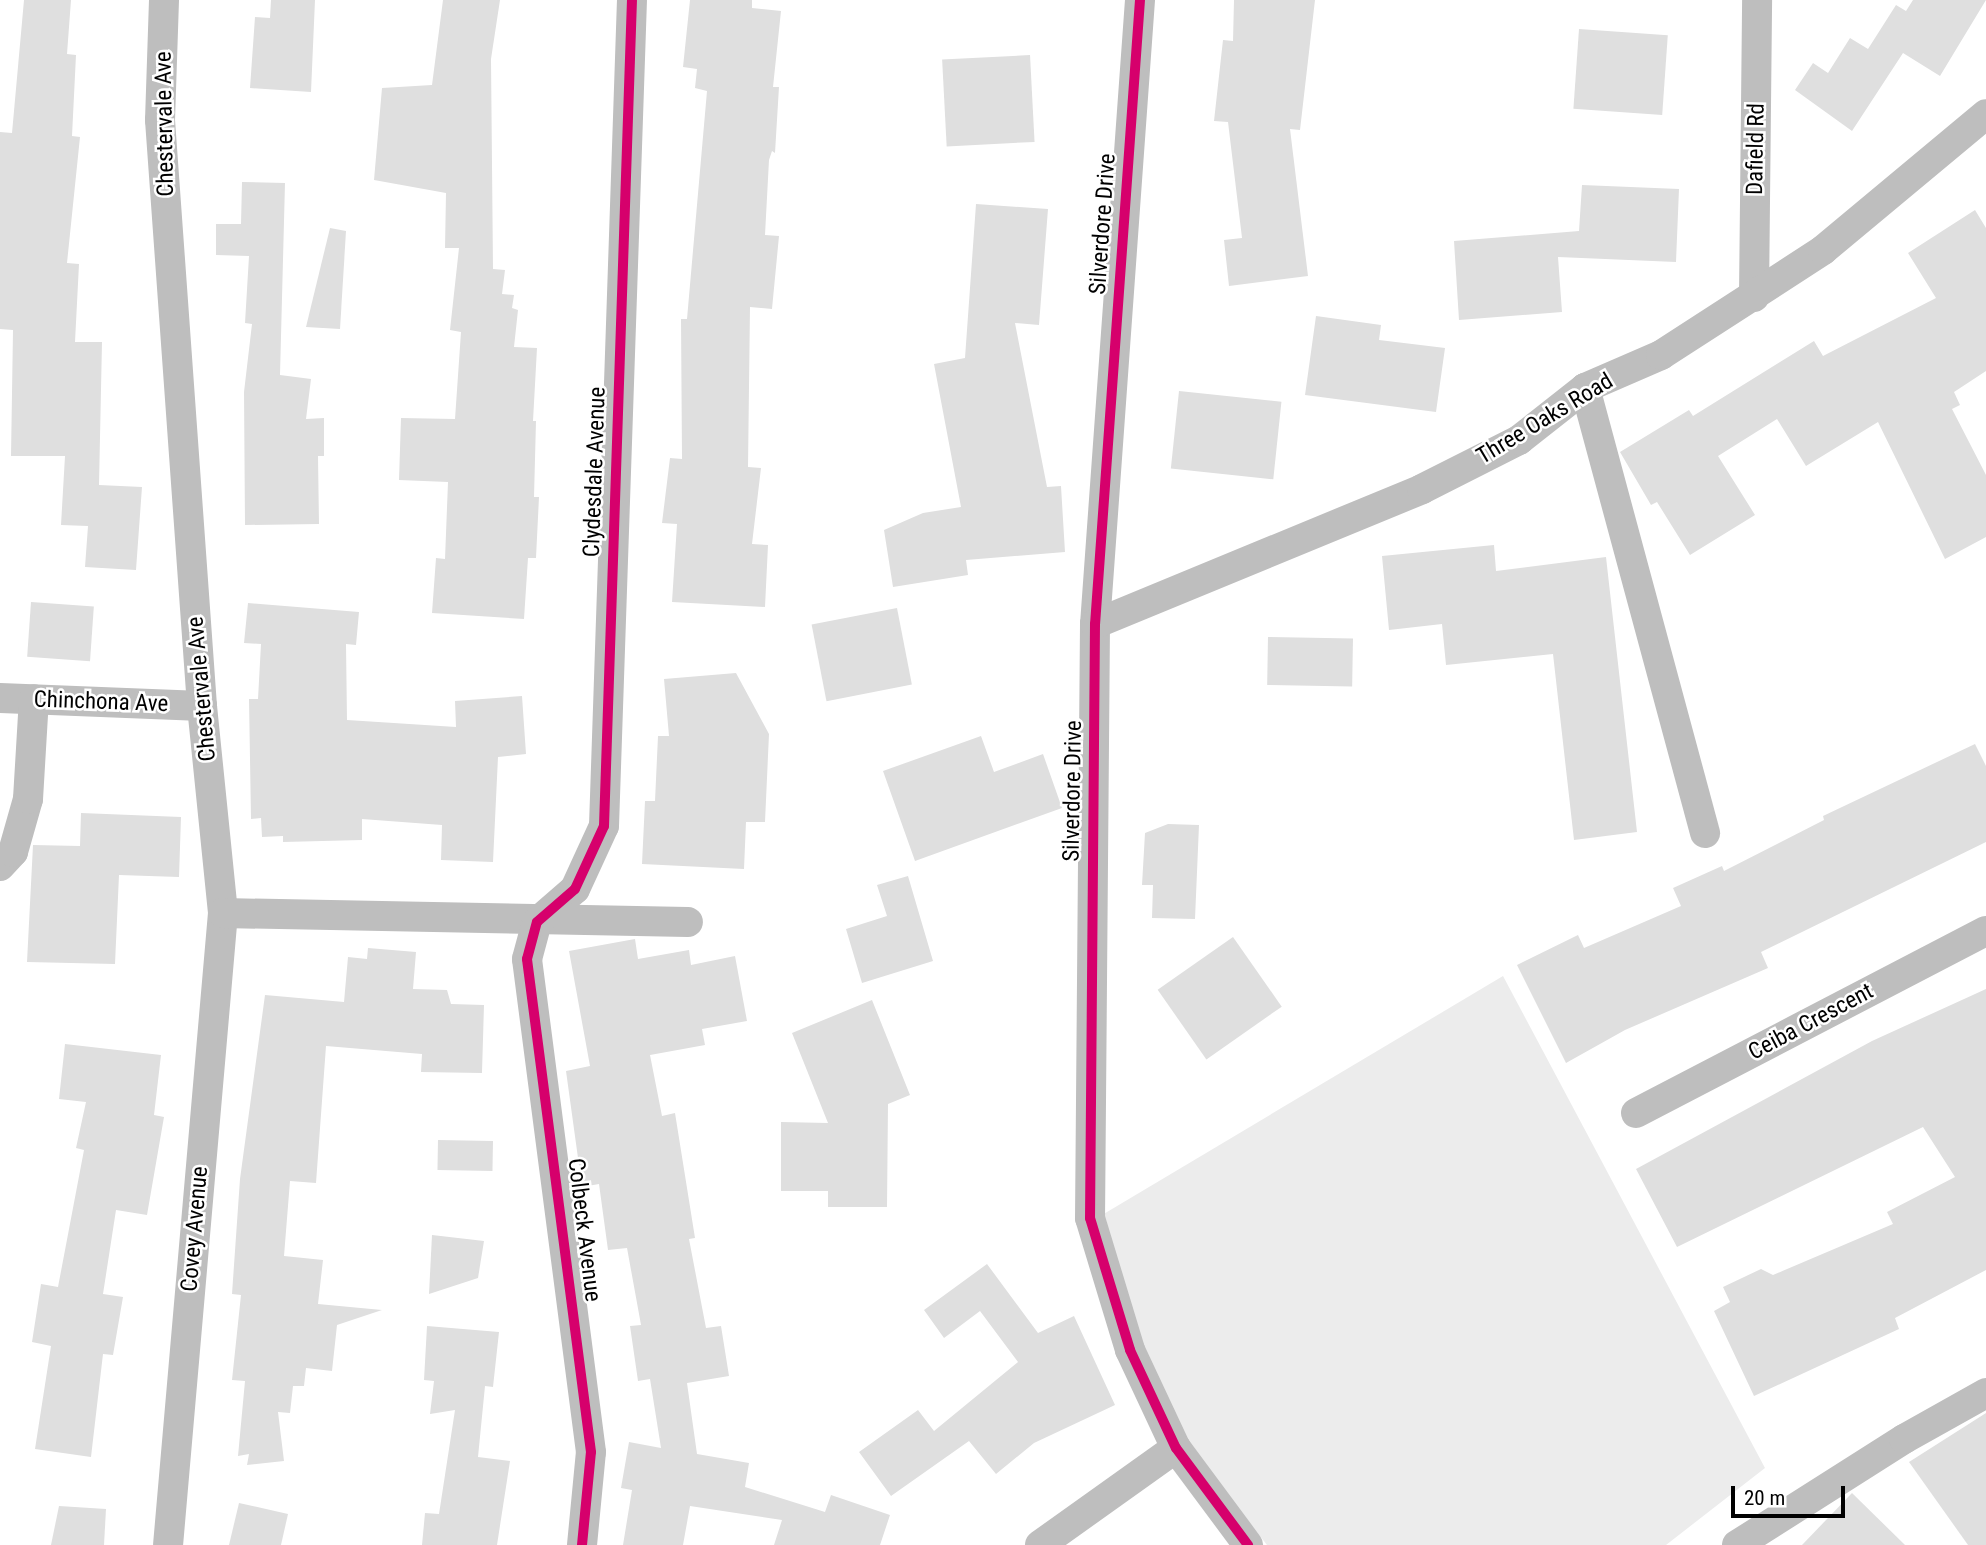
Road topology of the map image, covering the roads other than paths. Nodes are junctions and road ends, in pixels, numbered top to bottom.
1 (164, 0) edge
2 (632, 0) edge
3 (1140, 0) edge
4 (1757, 0) edge
5 (1986, 114) edge
6 (1754, 297) junction
7 (1586, 388) junction
8 (1096, 624) junction
9 (0, 698) edge
10 (34, 699) junction
11 (202, 706) junction
12 (1705, 833) dead end
13 (0, 866) edge
14 (223, 913) junction
15 (537, 922) junction
16 (688, 922) dead end
17 (1986, 930) edge
18 (1636, 1113) dead end
19 (1986, 1394) edge
20 (1176, 1448) junction
21 (168, 1545) edge
22 (582, 1545) edge
23 (1041, 1545) edge
24 (1248, 1545) edge
25 (1737, 1545) edge

1 - 11 street, Chestervale Ave
2 - 15 street, Clydesdale Avenue
3 - 8 street, Silverdore Drive
4 - 6 street, Dafield Rd
5 - 6 street, Three Oaks Road
6 - 7 street, Three Oaks Road
7 - 8 street, Three Oaks Road
7 - 12 street
8 - 20 street, Silverdore Drive
9 - 10 street, Chinchona Ave
10 - 11 street, Chinchona Ave
10 - 13 street
11 - 14 street, Chestervale Ave
14 - 15 street
14 - 21 street, Covey Avenue
15 - 16 street
15 - 22 street, Colbeck Avenue
17 - 18 street, Ceiba Crescent
19 - 25 street
20 - 23 street
20 - 24 street, Silverdore Drive

